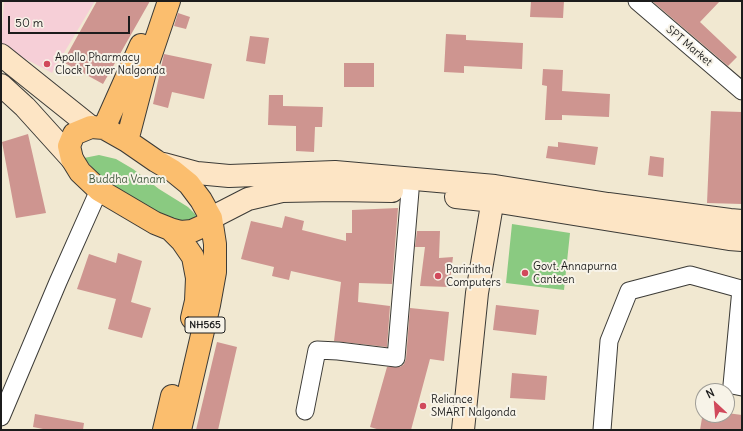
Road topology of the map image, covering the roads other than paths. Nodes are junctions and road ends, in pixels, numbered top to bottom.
1 (161, 1) edge
2 (169, 1) edge
3 (637, 1) edge
4 (1, 55) edge
5 (1, 85) edge
6 (742, 91) edge
7 (98, 128) junction
8 (127, 141) junction
9 (72, 160) junction
10 (156, 161) junction
11 (99, 190) junction
12 (410, 191) junction
13 (494, 194) junction
14 (211, 218) junction
15 (742, 221) edge
16 (170, 229) junction
17 (742, 240) edge
18 (742, 387) edge
19 (4, 400) edge
20 (306, 411) dead end
21 (1, 417) edge
22 (164, 430) edge
23 (180, 430) edge
24 (463, 430) edge
25 (602, 430) edge

1 - 7 highway
2 - 8 highway
3 - 6 street, SPT Market
4 - 7 street
5 - 9 street
7 - 8 highway, NH565
7 - 9 highway
8 - 10 highway, NH565
9 - 11 highway, NH565
10 - 13 street
10 - 14 highway, NH565
11 - 16 highway, NH565
11 - 19 street
12 - 13 street
12 - 14 street
12 - 20 street
13 - 15 street
13 - 17 street
13 - 24 street
14 - 16 highway, NH565
14 - 23 highway, NH565
16 - 22 highway, NH565
18 - 25 street
19 - 21 street

